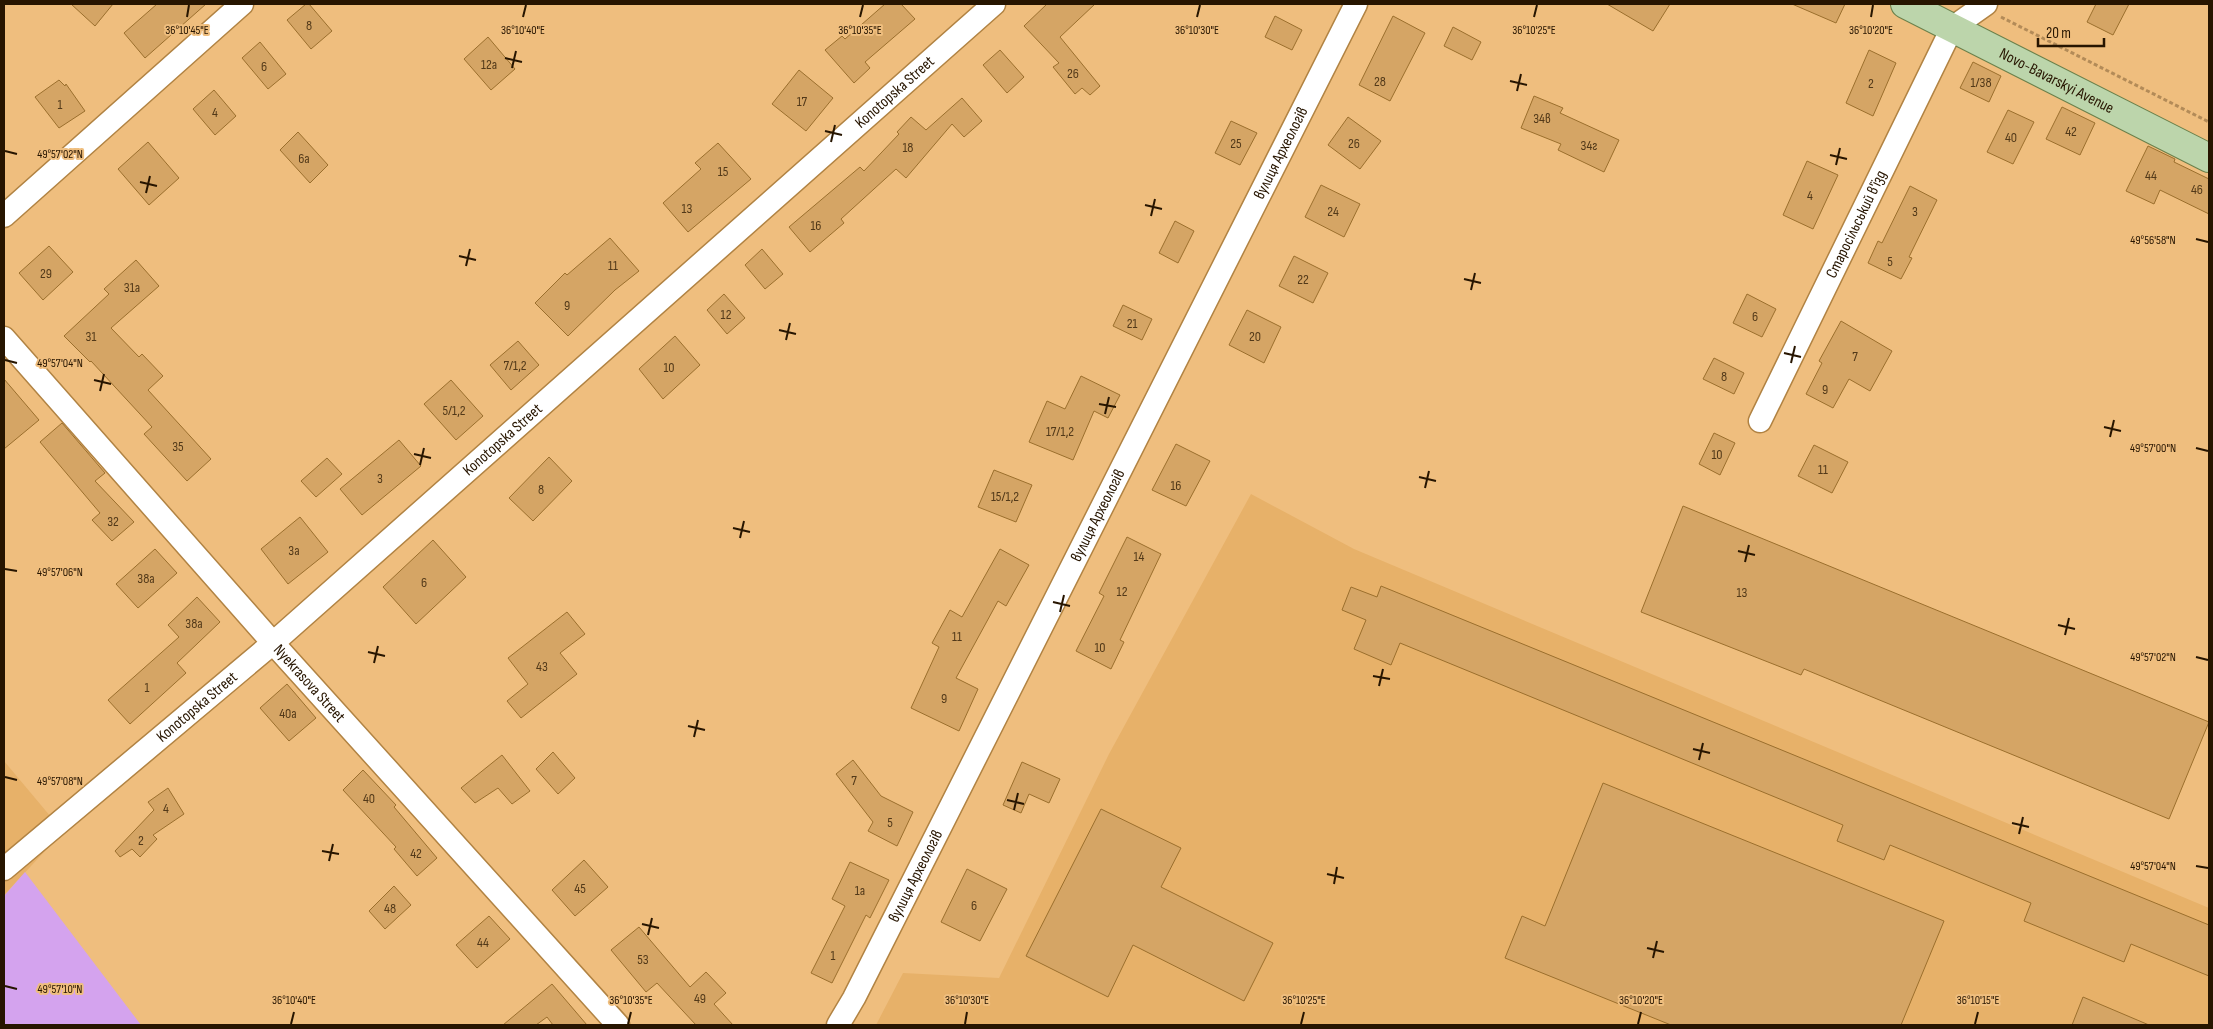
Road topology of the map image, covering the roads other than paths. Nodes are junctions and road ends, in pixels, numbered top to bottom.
1 (242, 4) edge
2 (994, 4) edge
3 (1356, 4) edge
4 (1905, 4) edge
5 (1984, 6) edge
6 (1952, 28) junction
7 (2209, 158) edge
8 (4, 216) edge
9 (4, 338) edge
10 (1760, 421) dead end
11 (273, 643) junction
12 (4, 869) edge
13 (618, 1025) edge
14 (838, 1025) edge

1 - 8 street
2 - 11 street, Konotopska Street
3 - 14 street, вулиця Археологів
4 - 6 main road, Novo-Bavarskyi Avenue
5 - 6 street
6 - 7 main road, Novo-Bavarskyi Avenue
6 - 10 street, Старосільський в'їзд
9 - 11 street, Nyekrasova Street
11 - 12 street, Konotopska Street
11 - 13 street, Nyekrasova Street

